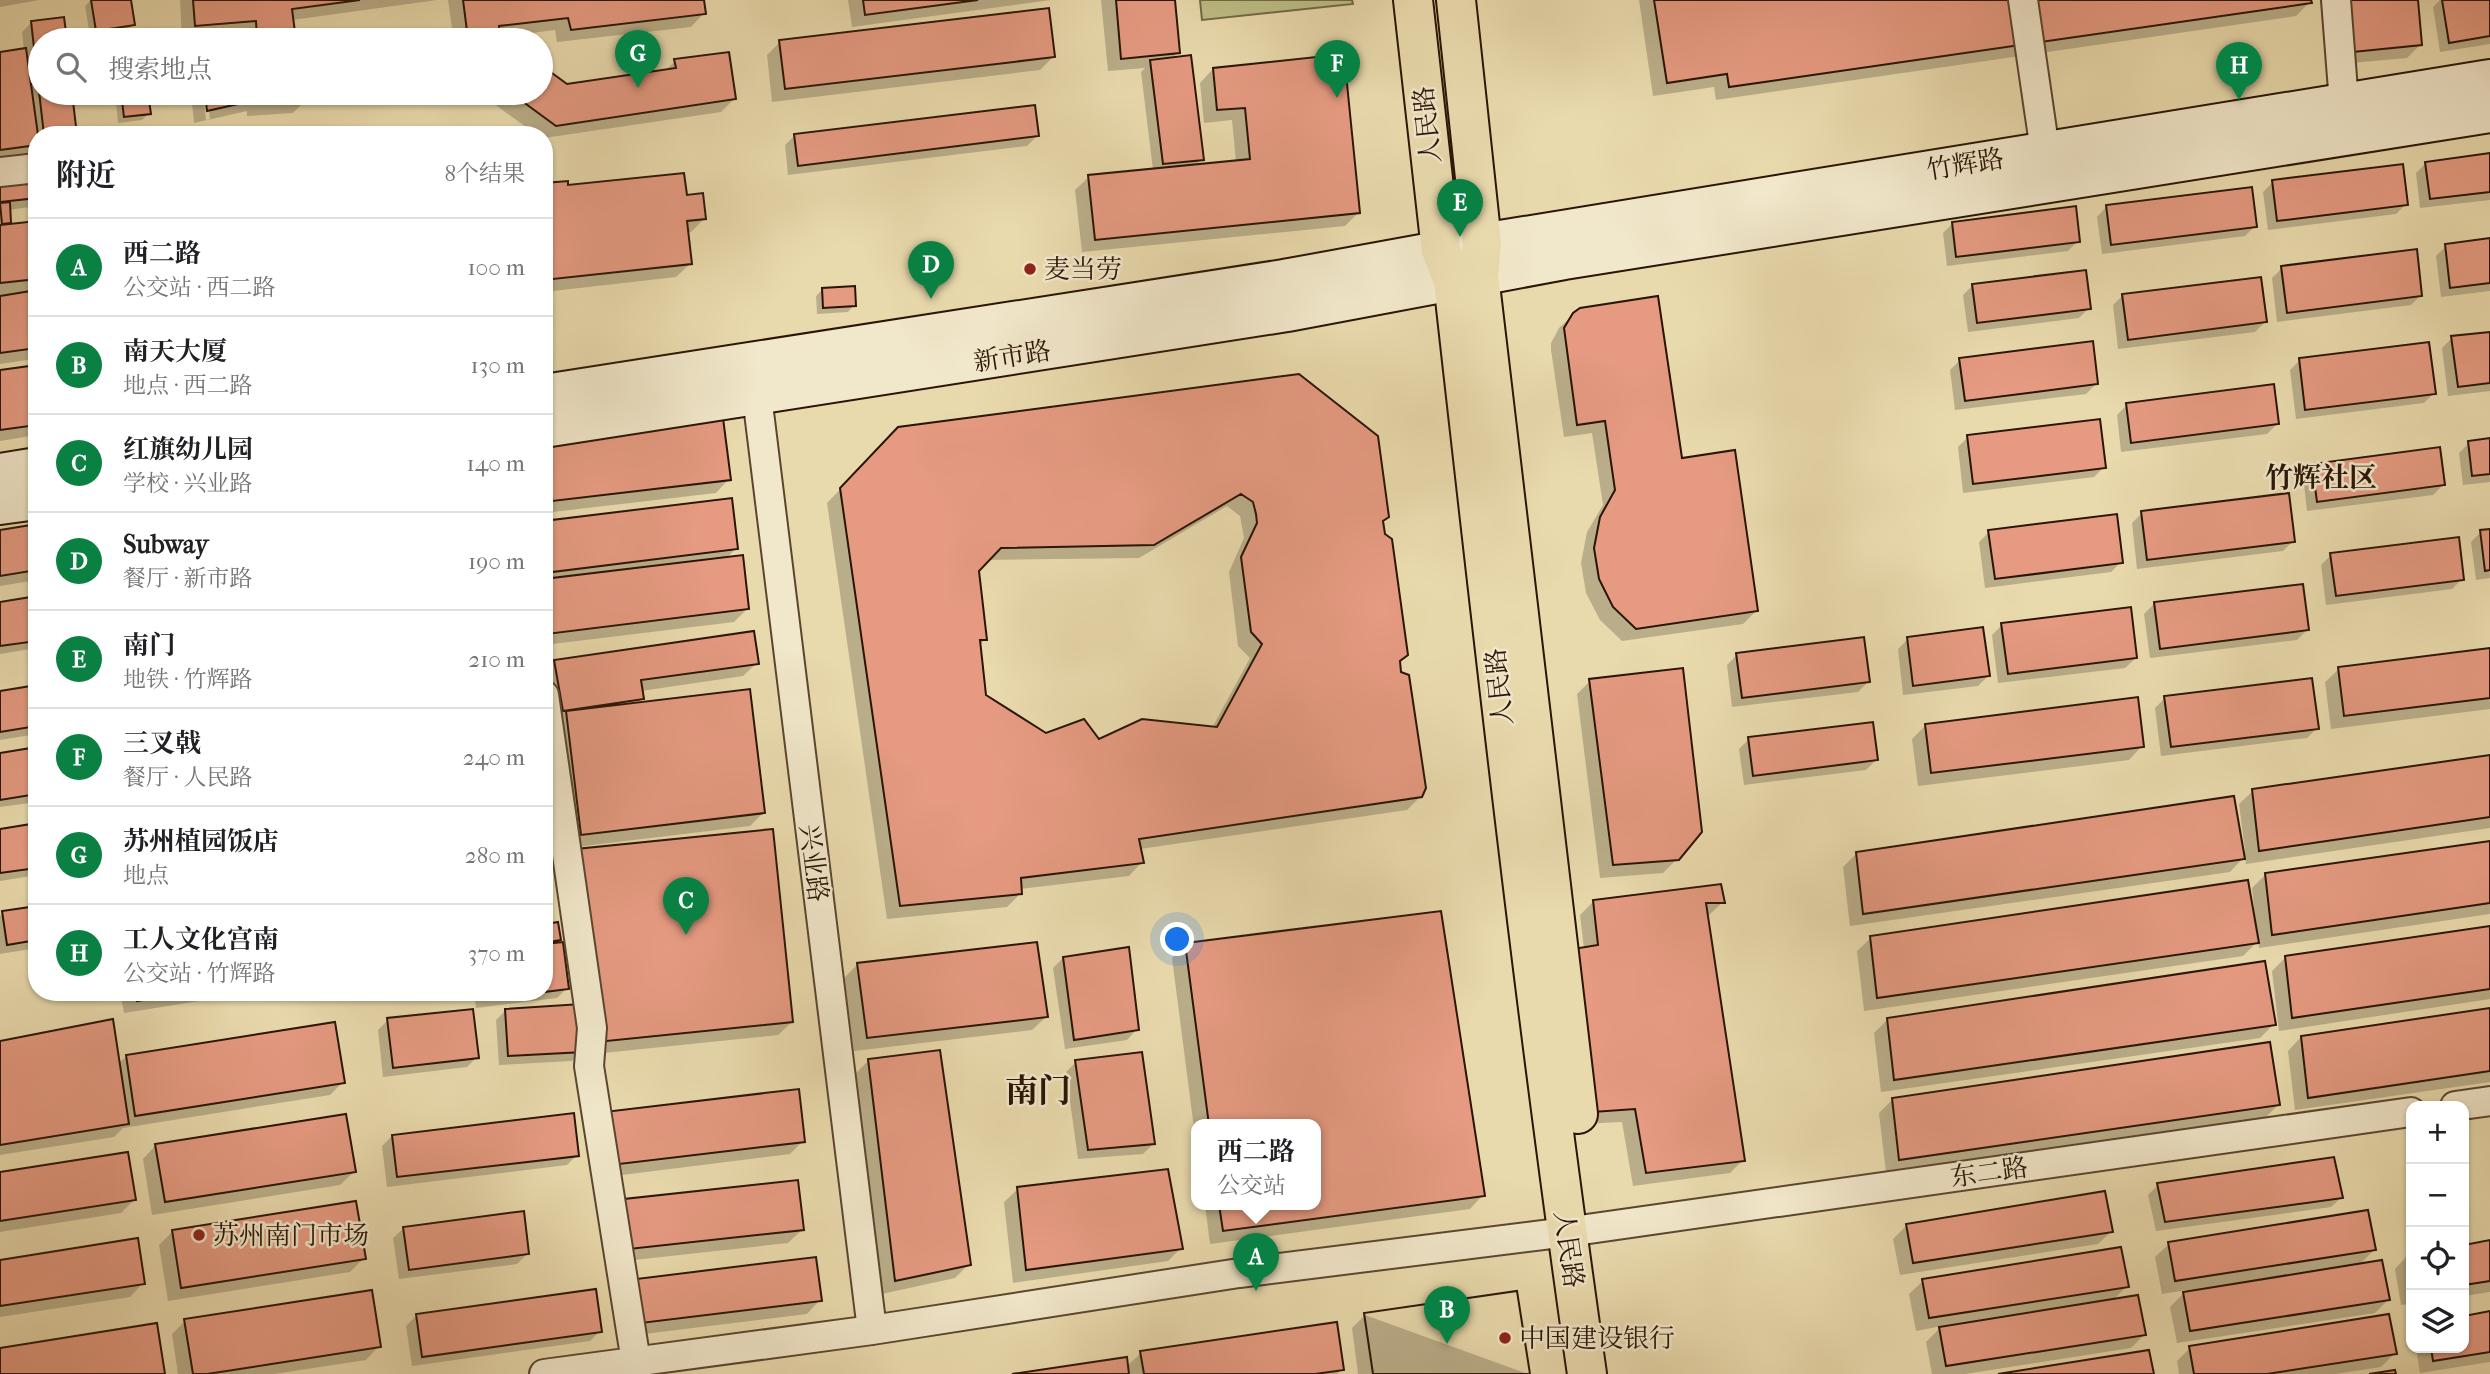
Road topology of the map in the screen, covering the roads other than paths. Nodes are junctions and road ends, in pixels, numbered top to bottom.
1 (1413, 0) edge
2 (1456, 0) edge
3 (2023, 0) edge
4 (2336, 0) edge
5 (2490, 79) edge
6 (2344, 103) junction
7 (2490, 113) edge
8 (2045, 151) junction
9 (28, 169) edge
10 (0, 173) edge
11 (1463, 263) junction
12 (553, 393) edge
13 (757, 396) junction
14 (553, 427) edge
15 (28, 468) edge
16 (0, 473) edge
17 (28, 501) edge
18 (0, 505) edge
19 (553, 757) edge
20 (2490, 1101) edge
21 (2469, 1104) edge
22 (2406, 1113) edge
23 (1579, 1230) junction
24 (872, 1330) junction
25 (636, 1362) junction
26 (544, 1374) edge
27 (1587, 1374) edge
28 (1613, 1374) edge

1 - 11 main road, 人民路
2 - 11 main road, 人民路
3 - 8 street
4 - 6 street
5 - 6 main road, 竹辉路
6 - 8 main road, 竹辉路
7 - 11 main road, 竹辉路
8 - 11 main road, 竹辉路
9 - 10 street
11 - 12 main road, 新市路
11 - 13 main road, 新市路
11 - 23 main road, 人民路
13 - 14 main road, 新市路
13 - 24 street, 兴业路
15 - 16 main road
17 - 18 main road
19 - 25 street
20 - 21 street
22 - 23 street, 东二路
23 - 24 street, 东二路
23 - 27 main road, 人民路
23 - 28 main road, 人民路
24 - 25 street, 东二路
25 - 26 street, 东二路

